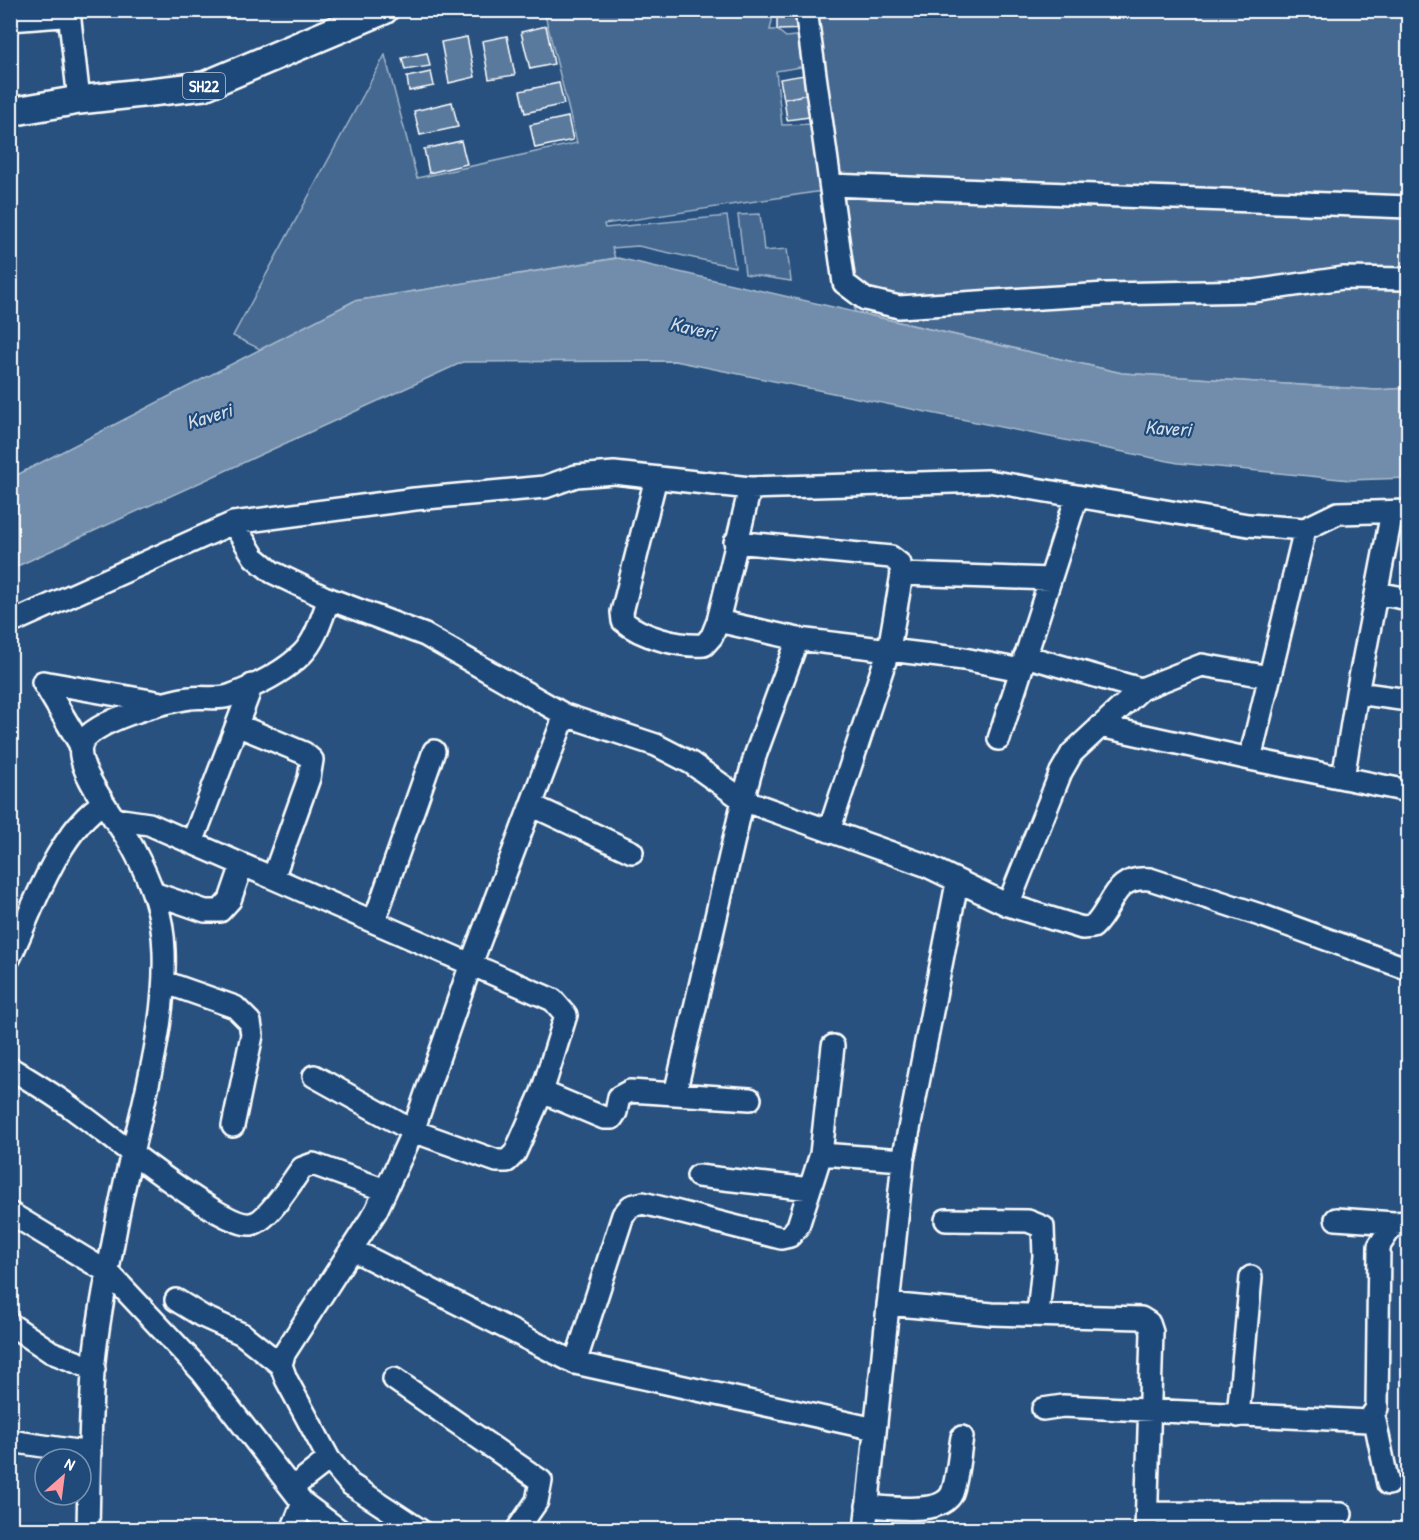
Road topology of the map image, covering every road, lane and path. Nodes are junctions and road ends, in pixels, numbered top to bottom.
1 (384, 10) edge
2 (806, 10) edge
3 (70, 11) edge
4 (10, 20) edge
5 (79, 100) junction
6 (10, 112) edge
7 (831, 185) junction
8 (1408, 207) edge
9 (1408, 279) edge
10 (656, 478) junction
11 (750, 488) junction
12 (1077, 496) junction
13 (1400, 512) edge
14 (233, 523) junction
15 (1305, 529) junction
16 (735, 542) junction
17 (902, 574) junction
18 (1050, 579) junction
19 (1377, 593) junction
20 (1408, 598) edge
21 (329, 599) junction
22 (718, 621) junction
23 (10, 623) edge
24 (798, 639) junction
25 (888, 649) junction
26 (1023, 663) junction
27 (1270, 677) junction
28 (252, 685) junction
29 (1140, 689) junction
30 (1357, 693) junction
31 (1408, 700) edge
32 (165, 704) junction
33 (565, 715) junction
34 (237, 725) junction
35 (1100, 726) junction
36 (999, 739) dead end
37 (81, 746) junction
38 (434, 751) dead end
39 (1250, 759) junction
40 (1343, 778) junction
41 (1408, 791) edge
42 (743, 800) junction
43 (531, 805) junction
44 (109, 811) junction
45 (829, 831) junction
46 (192, 843) junction
47 (632, 852) dead end
48 (242, 865) junction
49 (273, 878) junction
50 (957, 883) junction
51 (153, 893) junction
52 (1008, 906) junction
53 (374, 922) junction
54 (10, 957) edge
55 (471, 964) junction
56 (1408, 969) edge
57 (164, 982) junction
58 (833, 1046) dead end
59 (10, 1068) edge
60 (314, 1076) dead end
61 (542, 1092) junction
62 (675, 1094) junction
63 (750, 1099) dead end
64 (233, 1126) dead end
65 (413, 1131) junction
66 (130, 1152) junction
67 (821, 1154) junction
68 (903, 1160) junction
69 (507, 1161) junction
70 (529, 1163) dead end
71 (698, 1176) dead end
72 (810, 1189) junction
73 (385, 1190) junction
74 (10, 1213) edge
75 (1336, 1219) dead end
76 (946, 1220) dead end
77 (1401, 1222) edge
78 (351, 1249) junction
79 (109, 1273) junction
80 (1251, 1277) dead end
81 (176, 1300) dead end
82 (888, 1304) junction
83 (1038, 1314) junction
84 (10, 1324) edge
85 (575, 1363) junction
86 (281, 1365) junction
87 (94, 1369) junction
88 (394, 1379) dead end
89 (1043, 1409) dead end
90 (1149, 1412) junction
91 (1238, 1416) junction
92 (1374, 1416) junction
93 (875, 1429) junction
94 (963, 1437) dead end
95 (10, 1441) edge
96 (50, 1447) edge
97 (90, 1447) edge
98 (329, 1458) junction
99 (1388, 1484) dead end
100 (298, 1495) junction
101 (867, 1506) junction
102 (89, 1507) edge
103 (1341, 1514) dead end
104 (1146, 1521) edge
105 (88, 1530) edge
106 (292, 1530) edge
107 (339, 1530) edge
108 (420, 1530) edge
109 (517, 1530) edge
110 (865, 1530) edge

1 - 5 main road, SH22
2 - 7 street
3 - 4 street
3 - 5 street
5 - 6 main road, SH22
7 - 8 street
7 - 9 street
10 - 11 street
10 - 14 street
10 - 22 street
11 - 12 street
11 - 16 street
12 - 15 street
12 - 18 street
13 - 15 street
13 - 19 street
14 - 21 street
14 - 23 street
15 - 27 street
16 - 17 street
16 - 22 street
17 - 18 street
17 - 25 street
18 - 26 street
19 - 20 street
19 - 30 street
21 - 28 street
21 - 33 street
22 - 24 street
24 - 25 street
24 - 42 street
25 - 26 street
25 - 45 street
26 - 29 street
26 - 36 street
27 - 29 street
27 - 39 street
28 - 32 street
28 - 34 street
29 - 35 street
30 - 31 street
30 - 40 street
32 - 37 street
32 - 37 street
33 - 42 street
33 - 43 street
34 - 46 street
34 - 49 street
35 - 39 street
35 - 52 street
37 - 44 street
38 - 53 street
39 - 40 street
40 - 41 street
42 - 45 street
42 - 62 street
43 - 47 street
43 - 55 street
44 - 46 street
44 - 51 street
44 - 54 street
45 - 50 street
46 - 48 street
48 - 49 street
48 - 51 street
49 - 53 street
50 - 52 street
50 - 68 street
51 - 57 street
52 - 56 street
53 - 55 street
55 - 61 street
55 - 65 street
57 - 64 street
57 - 66 street
58 - 67 street
59 - 66 street
60 - 65 street
61 - 62 street
61 - 69 street
62 - 63 street
65 - 69 street
65 - 73 street
66 - 73 street
66 - 79 street
67 - 68 street
67 - 72 street
68 - 82 street
69 - 70 street
71 - 72 street
72 - 85 street
73 - 78 street
74 - 79 street
75 - 77 street
76 - 83 street
77 - 92 street
78 - 85 street
78 - 86 street
79 - 87 street
79 - 100 street
80 - 91 street
81 - 86 street
82 - 83 street
82 - 93 street
83 - 90 street
84 - 87 street
85 - 93 street
86 - 98 street
87 - 97 street
88 - 109 street
89 - 90 street
90 - 91 street
90 - 104 street
91 - 92 street
92 - 99 street
93 - 101 street
94 - 101 street
95 - 96 street
98 - 100 street
98 - 108 street
100 - 106 street
100 - 107 street
101 - 110 street
102 - 105 street
103 - 104 street

